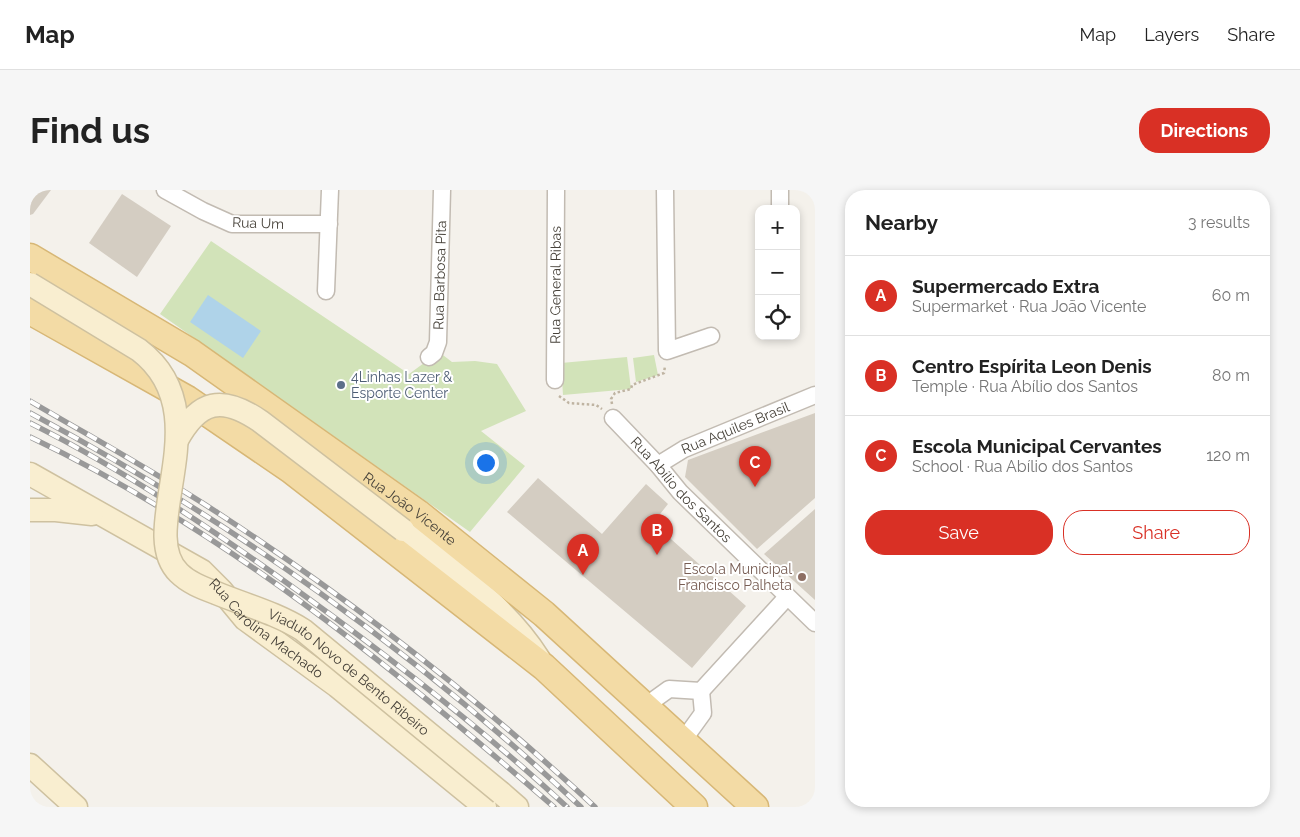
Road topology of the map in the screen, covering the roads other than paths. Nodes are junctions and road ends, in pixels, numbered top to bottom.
1 (165, 190) edge
2 (330, 190) edge
3 (442, 190) edge
4 (556, 190) edge
5 (665, 190) edge
6 (780, 190) edge
7 (780, 205) edge
8 (329, 224) junction
9 (30, 257) edge
10 (30, 284) edge
11 (326, 291) dead end
12 (30, 311) edge
13 (711, 336) dead end
14 (429, 357) dead end
15 (555, 380) road end
16 (815, 395) edge
17 (613, 418) road end
18 (313, 436) junction
19 (177, 440) junction
20 (658, 465) junction
21 (291, 470) junction
22 (30, 474) edge
23 (30, 510) edge
24 (105, 518) junction
25 (787, 597) junction
26 (815, 623) edge
27 (544, 667) junction
28 (701, 690) junction
29 (644, 707) junction
30 (682, 742) junction
31 (30, 765) edge
32 (501, 802) edge
33 (76, 807) edge
34 (694, 807) edge
35 (755, 807) edge

1 - 8 street, Rua Um
2 - 8 street
3 - 14 street, Rua Barbosa Pita
4 - 15 street, Rua General Ribas
5 - 13 street
6 - 7 street
8 - 11 street
9 - 18 main road, Rua João Vicente
10 - 19 main road, Viaduto Novo de Bento Ribeiro, bridge
12 - 21 main road
16 - 20 street, Rua Aquiles Brasil
17 - 20 street, Rua Abílio dos Santos
18 - 21 main road
18 - 29 main road, Rua João Vicente
19 - 27 main road, Viaduto Novo de Bento Ribeiro, bridge
19 - 32 main road, Viaduto Novo de Bento Ribeiro, bridge
20 - 25 street, Rua Abílio dos Santos
21 - 27 main road
22 - 24 main road, Rua Carolina Machado
23 - 24 main road
24 - 32 main road, Rua Carolina Machado
25 - 26 street, Rua Abílio dos Santos
25 - 28 street
27 - 34 main road
28 - 29 street
28 - 30 street
29 - 30 main road, Rua João Vicente
30 - 35 main road, Rua João Vicente
31 - 33 main road

